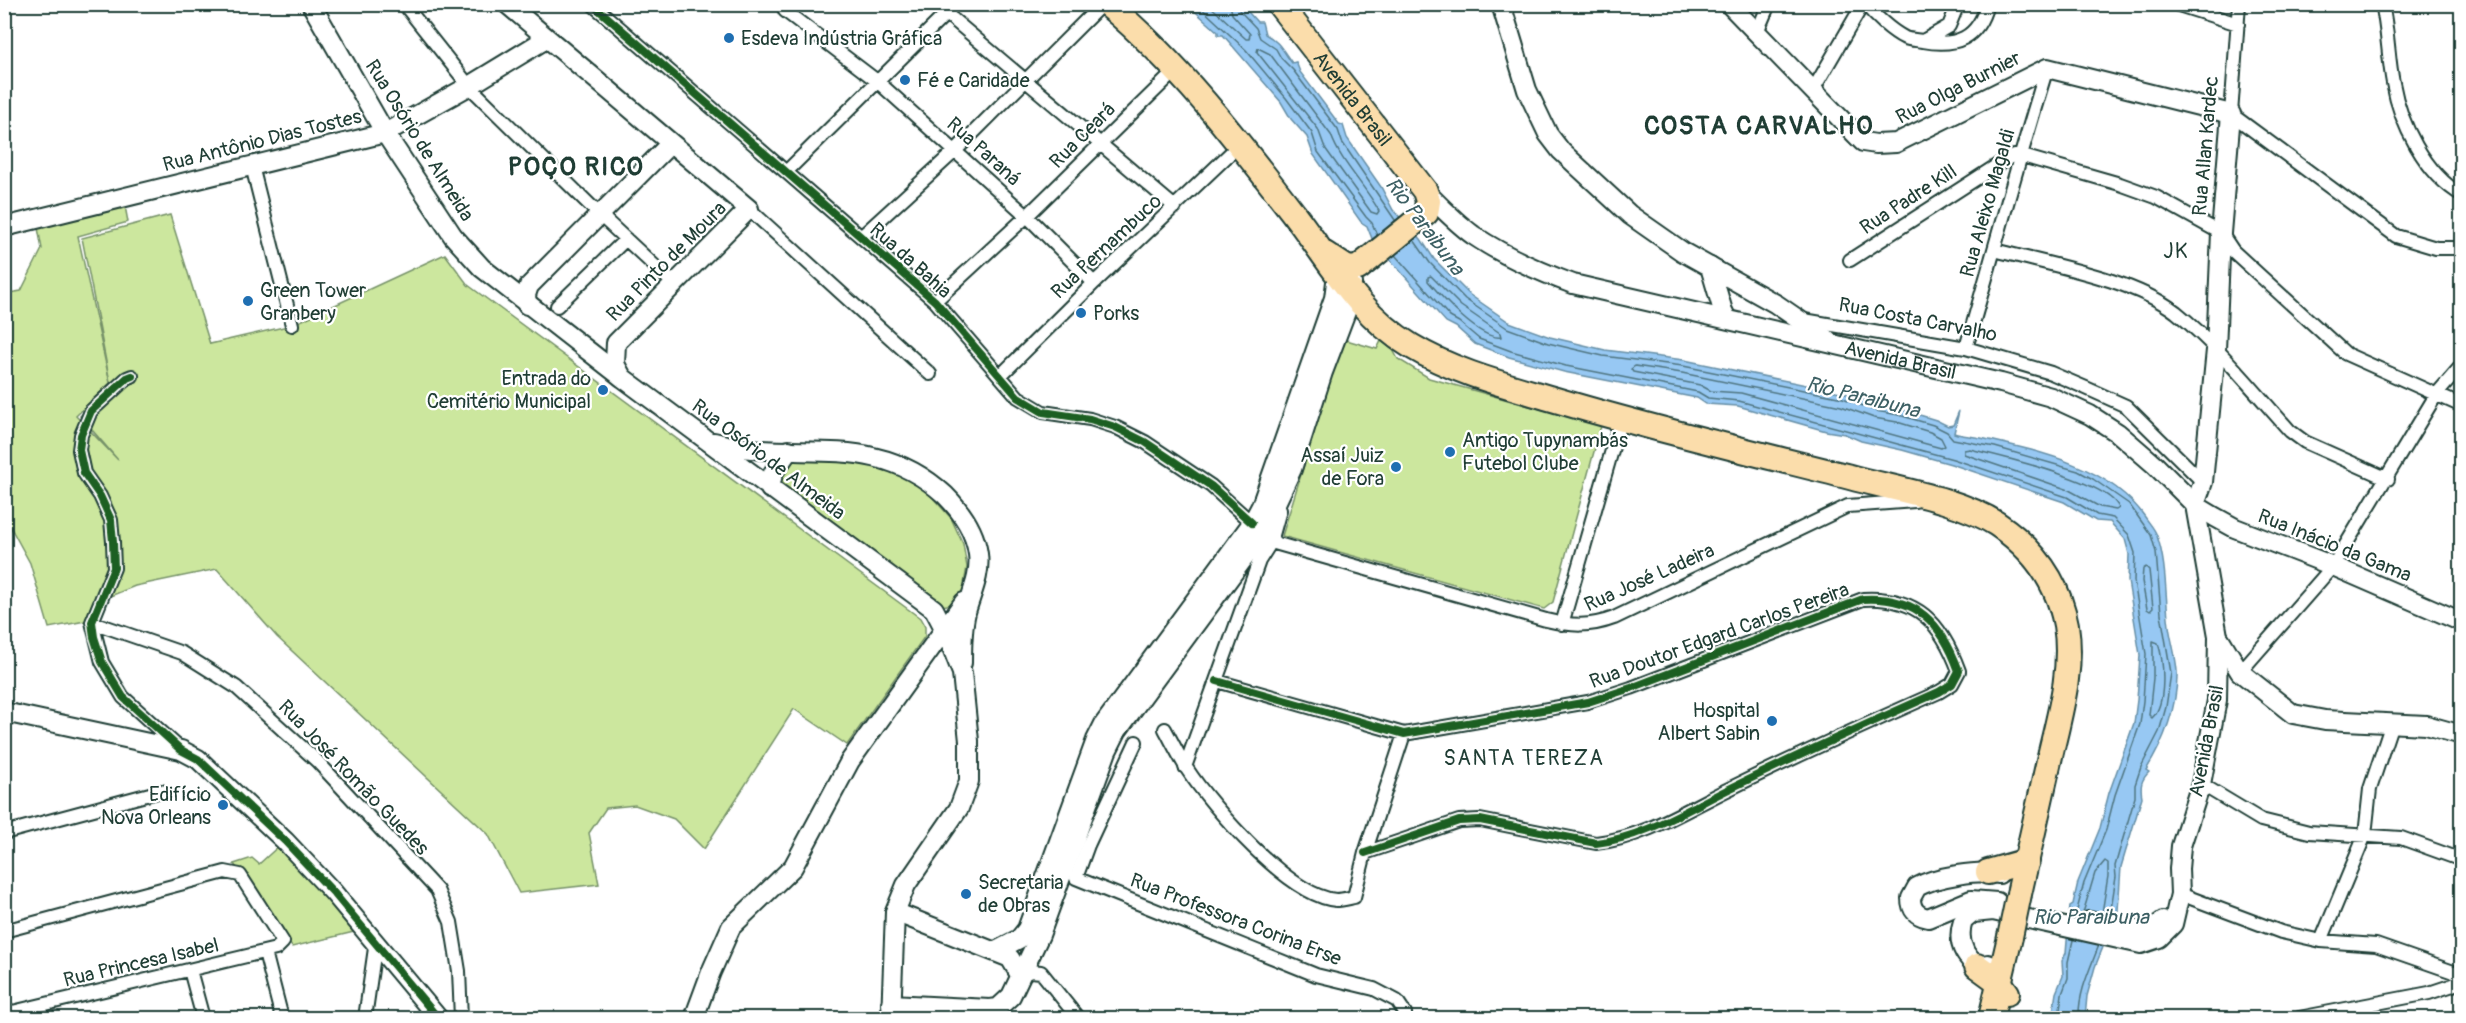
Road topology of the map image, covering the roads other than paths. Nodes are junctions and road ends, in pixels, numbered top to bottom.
1 (311, 4) edge
2 (404, 4) edge
3 (507, 4) edge
4 (592, 4) edge
5 (935, 4) edge
6 (956, 4) edge
7 (1102, 4) edge
8 (1107, 4) edge
9 (1279, 4) edge
10 (1501, 4) edge
11 (1729, 4) edge
12 (1769, 4) edge
13 (1864, 4) edge
14 (1958, 4) edge
15 (1987, 4) edge
16 (2175, 4) edge
17 (2239, 4) edge
18 (2382, 4) edge
19 (785, 11) dead end
20 (947, 14) junction
21 (2238, 24) junction
22 (1757, 32) junction
23 (546, 39) junction
24 (1923, 41) junction
25 (2047, 68) junction
26 (1177, 69) junction
27 (1025, 80) junction
28 (877, 81) junction
29 (469, 86) junction
30 (1813, 90) junction
31 (2231, 114) junction
32 (385, 132) junction
33 (670, 144) junction
34 (1101, 144) junction
35 (1239, 145) junction
36 (955, 151) junction
37 (2019, 155) junction
38 (252, 166) junction
39 (786, 172) junction
40 (2462, 195) edge
41 (1175, 207) junction
42 (1424, 207) junction
43 (749, 209) junction
44 (600, 215) junction
45 (1027, 216) junction
46 (4, 227) edge
47 (2221, 233) junction
48 (861, 237) junction
49 (626, 239) junction
50 (2462, 248) edge
51 (1995, 250) junction
52 (1850, 260) dead end
53 (1710, 267) junction
54 (1356, 281) junction
55 (1094, 282) junction
56 (674, 284) junction
57 (1718, 293) junction
58 (935, 301) junction
59 (527, 305) junction
60 (557, 306) dead end
61 (1700, 313) junction
62 (1727, 319) junction
63 (1800, 319) junction
64 (292, 325) dead end
65 (616, 343) junction
66 (579, 344) junction
67 (1843, 347) junction
68 (1966, 348) junction
69 (2216, 350) junction
70 (2462, 365) edge
71 (1316, 370) junction
72 (930, 374) dead end
73 (1000, 375) junction
74 (132, 376) dead end
75 (623, 378) junction
76 (2436, 395) junction
77 (2462, 406) edge
78 (1621, 419) junction
79 (706, 440) junction
80 (789, 450) junction
81 (2388, 479) junction
82 (2203, 482) junction
83 (770, 489) junction
84 (1933, 499) junction
85 (2194, 505) junction
86 (2215, 517) junction
87 (2198, 526) junction
88 (1261, 534) junction
89 (2333, 566) junction
90 (968, 598) junction
91 (930, 606) junction
92 (92, 622) junction
93 (2462, 622) edge
94 (1562, 624) junction
95 (945, 630) junction
96 (2218, 636) junction
97 (933, 648) junction
98 (2240, 672) junction
99 (962, 674) junction
100 (1217, 681) junction
101 (2217, 700) junction
102 (4, 712) edge
103 (2392, 723) junction
104 (1165, 729) dead end
105 (1404, 734) junction
106 (2462, 735) edge
107 (1136, 742) dead end
108 (181, 750) junction
109 (1185, 767) junction
110 (2201, 784) junction
111 (161, 791) dead end
112 (4, 832) edge
113 (2365, 835) junction
114 (1365, 853) junction
115 (2462, 860) edge
116 (2027, 861) junction
117 (1988, 872) junction
118 (2020, 891) junction
119 (2178, 903) junction
120 (895, 912) junction
121 (2045, 918) junction
122 (4, 931) edge
123 (1034, 932) junction
124 (376, 941) junction
125 (2321, 941) junction
126 (2008, 945) junction
127 (996, 951) junction
128 (265, 952) junction
129 (1977, 966) junction
130 (190, 970) junction
131 (1020, 975) junction
132 (2462, 975) edge
133 (2000, 982) junction
134 (2462, 982) edge
135 (891, 1011) edge
136 (4, 1014) edge
137 (203, 1018) edge
138 (282, 1018) edge
139 (365, 1018) edge
140 (438, 1018) edge
141 (461, 1018) edge
142 (694, 1018) edge
143 (1078, 1018) edge
144 (1405, 1018) edge
145 (1991, 1018) edge
146 (2007, 1018) edge
147 (2300, 1018) edge

1 - 32 main road, Rua Osório de Almeida
2 - 29 street
3 - 23 main road
4 - 39 street, Rua da Bahia
5 - 20 street
6 - 20 street
7 - 27 street
8 - 26 highway
9 - 42 highway, Avenida Brasil
10 - 53 main road, Rua Costa Carvalho
11 - 22 main road, Rua Olga Burnier
12 - 22 street
13 - 24 street
13 - 30 street
14 - 24 street
15 - 24 street
16 - 21 street
17 - 21 street, Rua Allan Kardec
18 - 40 street
19 - 28 street, Rua Paraná
20 - 27 street
20 - 28 street
21 - 31 street, Rua Allan Kardec
22 - 30 main road, Rua Olga Burnier
23 - 29 main road, Rua Antônio Dias Tostes
23 - 33 main road
25 - 30 main road, Rua Olga Burnier
25 - 31 main road
25 - 37 street, Rua Aleixo Magaldi
26 - 34 street, Rua Ceará
26 - 35 highway
27 - 34 street
27 - 36 street
28 - 36 street, Rua Paraná
28 - 39 street
29 - 32 main road, Rua Antônio Dias Tostes
29 - 44 street
31 - 47 main road, Rua Allan Kardec
31 - 50 street
32 - 38 main road, Rua Antônio Dias Tostes
32 - 59 main road, Rua Osório de Almeida
33 - 43 main road
33 - 44 main road
34 - 41 street
34 - 45 street, Rua Ceará
35 - 41 street, Rua Pernambuco
35 - 54 highway
36 - 45 street, Rua Paraná
36 - 48 street
37 - 47 street
37 - 51 street, Rua Aleixo Magaldi
37 - 52 street, Rua Padre Kill
38 - 46 main road, Rua Antônio Dias Tostes
38 - 64 street
39 - 48 street, Rua da Bahia
41 - 55 street, Rua Pernambuco
42 - 54 highway
42 - 61 main road, Avenida Brasil
43 - 56 main road, Rua Pinto de Moura
43 - 72 street
44 - 49 street
44 - 59 main road
45 - 55 street, Rua Paraná
45 - 58 street, Rua Ceará
47 - 69 main road, Rua Allan Kardec
47 - 76 street
48 - 58 street, Rua da Bahia
49 - 56 street
49 - 60 street
51 - 68 street, Rua Aleixo Magaldi
51 - 69 street
53 - 57 main road
53 - 63 main road, Rua Costa Carvalho
54 - 71 main road
54 - 78 highway
55 - 73 street, Rua Pernambuco
56 - 65 main road, Rua Pinto de Moura
57 - 61 main road
57 - 62 main road
58 - 73 street, Rua da Bahia
59 - 66 main road, Rua Osório de Almeida
61 - 62 main road, Avenida Brasil
62 - 67 main road, Avenida Brasil
63 - 67 main road, Rua Costa Carvalho
63 - 68 street, Rua Costa Carvalho
65 - 66 main road
65 - 75 main road, Rua Pinto de Moura
66 - 75 main road, Rua Osório de Almeida
67 - 85 main road, Avenida Brasil
68 - 82 street, Rua Costa Carvalho
69 - 81 street
69 - 82 main road, Rua Allan Kardec
70 - 76 street
71 - 88 main road
71 - 88 main road
73 - 88 street, Rua da Bahia
74 - 92 street
75 - 79 main road, Rua Osório de Almeida
76 - 77 street
76 - 81 street
78 - 84 highway
78 - 94 street
79 - 80 main road
79 - 83 main road, Rua Osório de Almeida
80 - 83 main road
80 - 90 main road
81 - 89 street
82 - 85 main road, Rua Allan Kardec
83 - 91 main road, Rua Osório de Almeida
84 - 94 street, Rua José Ladeira
84 - 116 highway
85 - 86 main road, Rua Inácio da Gama
85 - 87 main road, Avenida Brasil
86 - 87 main road
86 - 89 main road, Rua Inácio da Gama
87 - 96 main road, Avenida Brasil
88 - 94 street, Rua José Ladeira
88 - 100 street
88 - 123 main road
89 - 93 main road, Rua Inácio da Gama
89 - 98 street
90 - 91 main road
90 - 95 main road
90 - 99 main road
91 - 95 main road, Rua Osório de Almeida
91 - 97 main road
92 - 108 street
92 - 141 street, Rua José Romão Guedes
95 - 97 main road
95 - 99 main road, Rua Osório de Almeida
96 - 98 main road
96 - 101 main road, Avenida Brasil
97 - 142 main road
98 - 101 main road
98 - 103 main road
99 - 120 main road, Rua Osório de Almeida
100 - 105 street, Rua Doutor Edgard Carlos Pereira
100 - 109 street
101 - 110 main road, Avenida Brasil
102 - 108 main road
103 - 106 main road
103 - 113 street
104 - 109 street
105 - 114 street
105 - 114 street, Rua Doutor Edgard Carlos Pereira
107 - 144 street, Rua Professora Corina Erse
108 - 124 main road
109 - 114 street
110 - 113 street
110 - 119 main road, Avenida Brasil
111 - 112 street
113 - 115 street
113 - 125 street
116 - 117 highway
116 - 118 highway
117 - 118 main road
117 - 121 main road
118 - 126 highway, bridge
119 - 121 main road
119 - 125 street
120 - 127 main road
120 - 135 main road, Rua Osório de Almeida
121 - 129 main road
122 - 128 street, Rua Princesa Isabel
123 - 127 main road
123 - 131 main road
124 - 139 street
124 - 140 main road
125 - 132 street
126 - 129 main road
126 - 133 highway
127 - 131 main road
128 - 130 street, Rua Princesa Isabel
128 - 138 street
129 - 133 highway
130 - 136 street, Rua Princesa Isabel
130 - 137 street
131 - 135 main road
131 - 143 street
133 - 145 highway
133 - 146 highway
134 - 147 street

